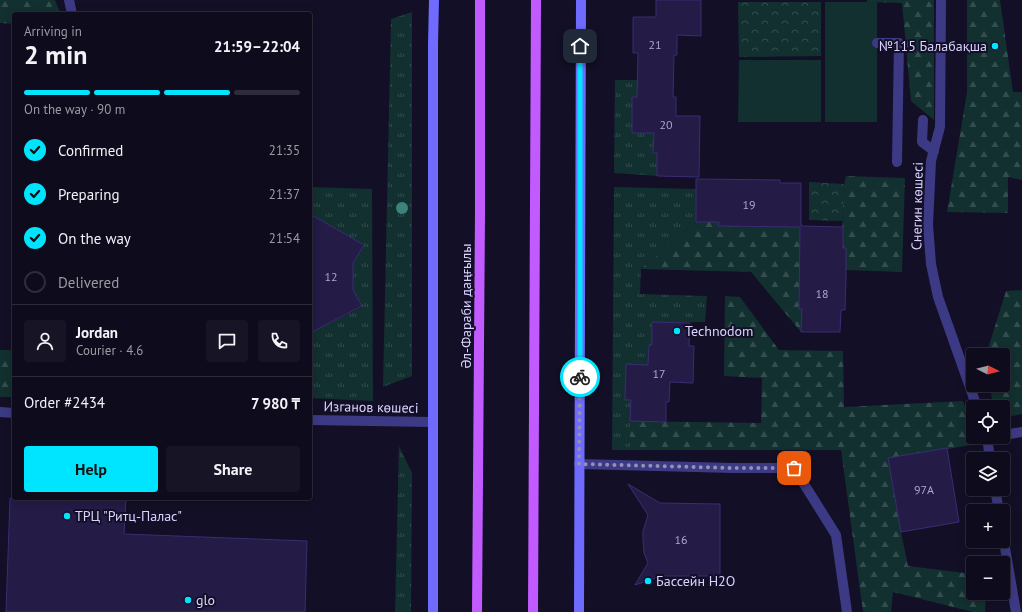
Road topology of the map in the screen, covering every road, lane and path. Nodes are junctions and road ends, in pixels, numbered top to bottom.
1 (69, 0) edge
2 (434, 0) edge
3 (480, 0) edge
4 (536, 0) edge
5 (580, 0) edge
6 (941, 0) edge
7 (72, 12) edge
8 (877, 43) dead end
9 (923, 120) dead end
10 (934, 152) junction
11 (897, 162) dead end
12 (974, 400) edge
13 (0, 412) edge
14 (12, 413) edge
15 (312, 420) edge
16 (432, 422) junction
17 (1022, 432) edge
18 (1010, 434) edge
19 (579, 464) junction
20 (1005, 548) edge
21 (433, 612) edge
22 (477, 612) edge
23 (533, 612) edge
24 (579, 612) edge
25 (847, 612) edge
26 (1016, 612) edge

1 - 7 street
2 - 16 main road
3 - 22 main road, Әл-Фараби даңғылы
4 - 23 main road
5 - 19 main road
6 - 10 street, Снегин көшесі
8 - 11 street
9 - 10 street
10 - 12 street, Снегин көшесі
13 - 14 street
15 - 16 street, Изганов көшесі
16 - 21 main road
17 - 18 street
19 - 24 main road
19 - 25 street
20 - 26 street

